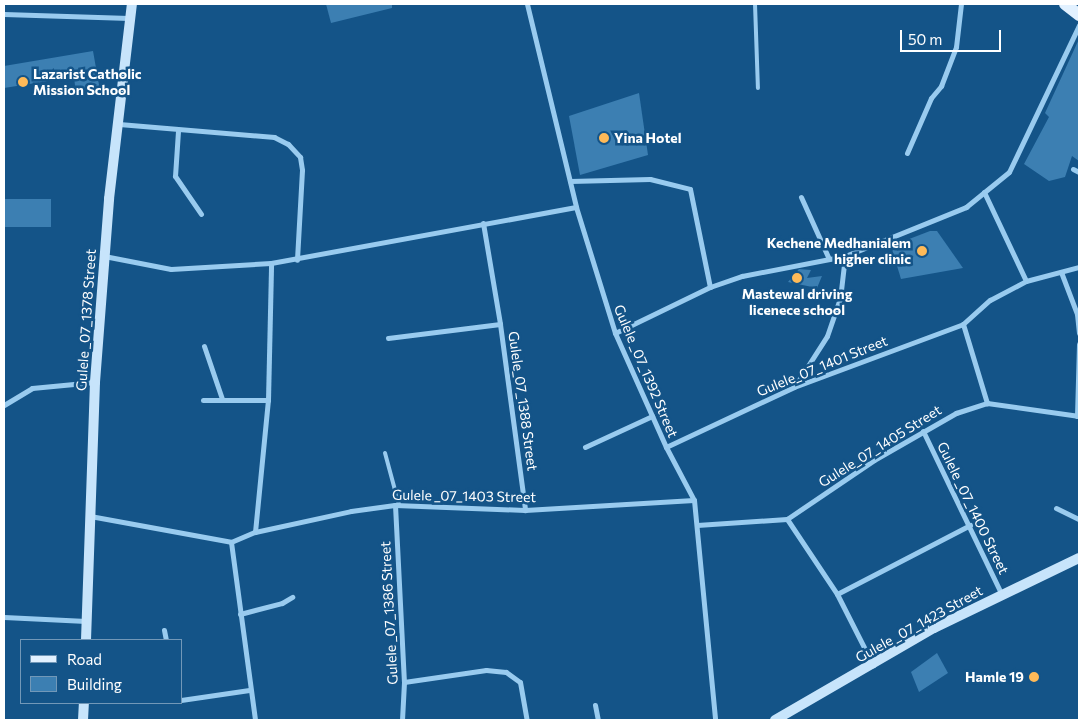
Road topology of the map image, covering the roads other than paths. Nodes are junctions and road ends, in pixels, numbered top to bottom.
1 (132, 4) edge
2 (527, 4) edge
3 (755, 4) edge
4 (961, 4) edge
5 (1065, 4) edge
6 (4, 14) edge
7 (1079, 15) edge
8 (128, 18) junction
9 (1079, 25) edge
10 (758, 88) dead end
11 (118, 124) junction
12 (178, 131) junction
13 (907, 153) dead end
14 (1073, 169) dead end
15 (1079, 172) edge
16 (570, 181) junction
17 (984, 192) junction
18 (801, 197) dead end
19 (576, 207) junction
20 (200, 214) dead end
21 (483, 223) junction
22 (104, 256) junction
23 (845, 256) junction
24 (829, 259) junction
25 (297, 260) junction
26 (271, 264) junction
27 (1079, 267) edge
28 (1060, 272) junction
29 (1026, 281) junction
30 (710, 287) junction
31 (500, 324) junction
32 (963, 324) junction
33 (615, 333) junction
34 (1079, 333) edge
35 (388, 338) dead end
36 (1079, 344) edge
37 (204, 346) dead end
38 (95, 382) junction
39 (794, 387) junction
40 (222, 399) junction
41 (203, 400) dead end
42 (268, 400) junction
43 (987, 403) junction
44 (4, 405) edge
45 (652, 416) junction
46 (1078, 416) edge
47 (923, 431) junction
48 (585, 446) dead end
49 (666, 447) junction
50 (385, 453) dead end
51 (694, 500) junction
52 (397, 505) junction
53 (1056, 508) dead end
54 (525, 510) junction
55 (90, 516) junction
56 (1079, 519) edge
57 (787, 520) junction
58 (697, 525) junction
59 (970, 526) junction
60 (255, 532) junction
61 (231, 542) junction
62 (1079, 558) edge
63 (837, 594) junction
64 (1002, 595) junction
65 (292, 597) dead end
66 (240, 614) junction
67 (4, 617) edge
68 (86, 621) junction
69 (164, 630) dead end
70 (86, 639) edge
71 (166, 639) edge
72 (873, 664) junction
73 (404, 682) junction
74 (249, 690) junction
75 (182, 700) edge
76 (84, 704) edge
77 (595, 705) dead end
78 (83, 720) edge
79 (255, 720) edge
80 (402, 720) edge
81 (528, 720) edge
82 (598, 720) edge
83 (715, 720) edge
84 (775, 720) edge

1 - 8 main road, Gulele _07_1378 Street
2 - 16 street, Gulele _07_1392 Street
3 - 10 lane
4 - 13 street
5 - 7 main road
6 - 8 street
8 - 11 main road, Gulele _07_1378 Street
9 - 17 street
11 - 12 street
11 - 22 main road, Gulele _07_1378 Street
12 - 20 street
12 - 25 street
14 - 15 street
16 - 19 street, Gulele _07_1392 Street
16 - 30 street
17 - 23 street
17 - 29 street
18 - 24 street
19 - 21 street
19 - 33 street, Gulele _07_1392 Street
21 - 25 street
21 - 31 street, Gulele_07_1388 Street
22 - 26 street
22 - 38 main road, Gulele _07_1378 Street
23 - 24 street
23 - 39 street
24 - 30 street
25 - 26 street
26 - 42 street
27 - 28 street, Gulele_07_1401 Street
28 - 29 street, Gulele_07_1401 Street
28 - 34 street
29 - 32 street, Gulele_07_1401 Street
30 - 33 street
31 - 35 street, Gulele_07_1388 Street
31 - 54 street, Gulele_07_1388 Street
32 - 39 street, Gulele_07_1401 Street
32 - 43 street
33 - 45 street, Gulele _07_1392 Street
36 - 46 street
37 - 40 street
38 - 44 street
38 - 55 main road, Gulele _07_1378 Street
39 - 49 street, Gulele_07_1401 Street
40 - 41 street
40 - 42 street
42 - 60 street
43 - 46 street, Gulele_07_1405 Street
43 - 47 street, Gulele_07_1405 Street
45 - 48 street
45 - 49 street, Gulele _07_1392 Street
47 - 57 street, Gulele_07_1405 Street
47 - 59 street, Gulele _07_1400 Street
49 - 51 street, Gulele _07_1392 Street
50 - 52 lane
51 - 54 street, Gulele _07_1403 Street
51 - 58 street, Gulele _07_1392 Street
52 - 54 street, Gulele _07_1403 Street
52 - 60 street, Gulele _07_1403 Street
52 - 73 street, Gulele _07_1386 Street
53 - 56 street
55 - 61 street
55 - 68 main road, Gulele _07_1378 Street
57 - 58 street
57 - 63 street
58 - 83 street, Gulele _07_1392 Street
59 - 63 street
59 - 64 street, Gulele _07_1400 Street
60 - 61 street, Gulele _07_1403 Street
61 - 66 street
62 - 64 main road, Gulele _07_1423 Street
63 - 72 street
64 - 72 main road, Gulele _07_1423 Street
65 - 66 street
66 - 74 street
67 - 68 street
68 - 70 main road, Gulele _07_1378 Street
69 - 71 street
72 - 84 main road, Gulele _07_1423 Street
73 - 80 street, Gulele _07_1386 Street
73 - 81 street
74 - 75 street
74 - 79 street
76 - 78 main road
77 - 82 street

